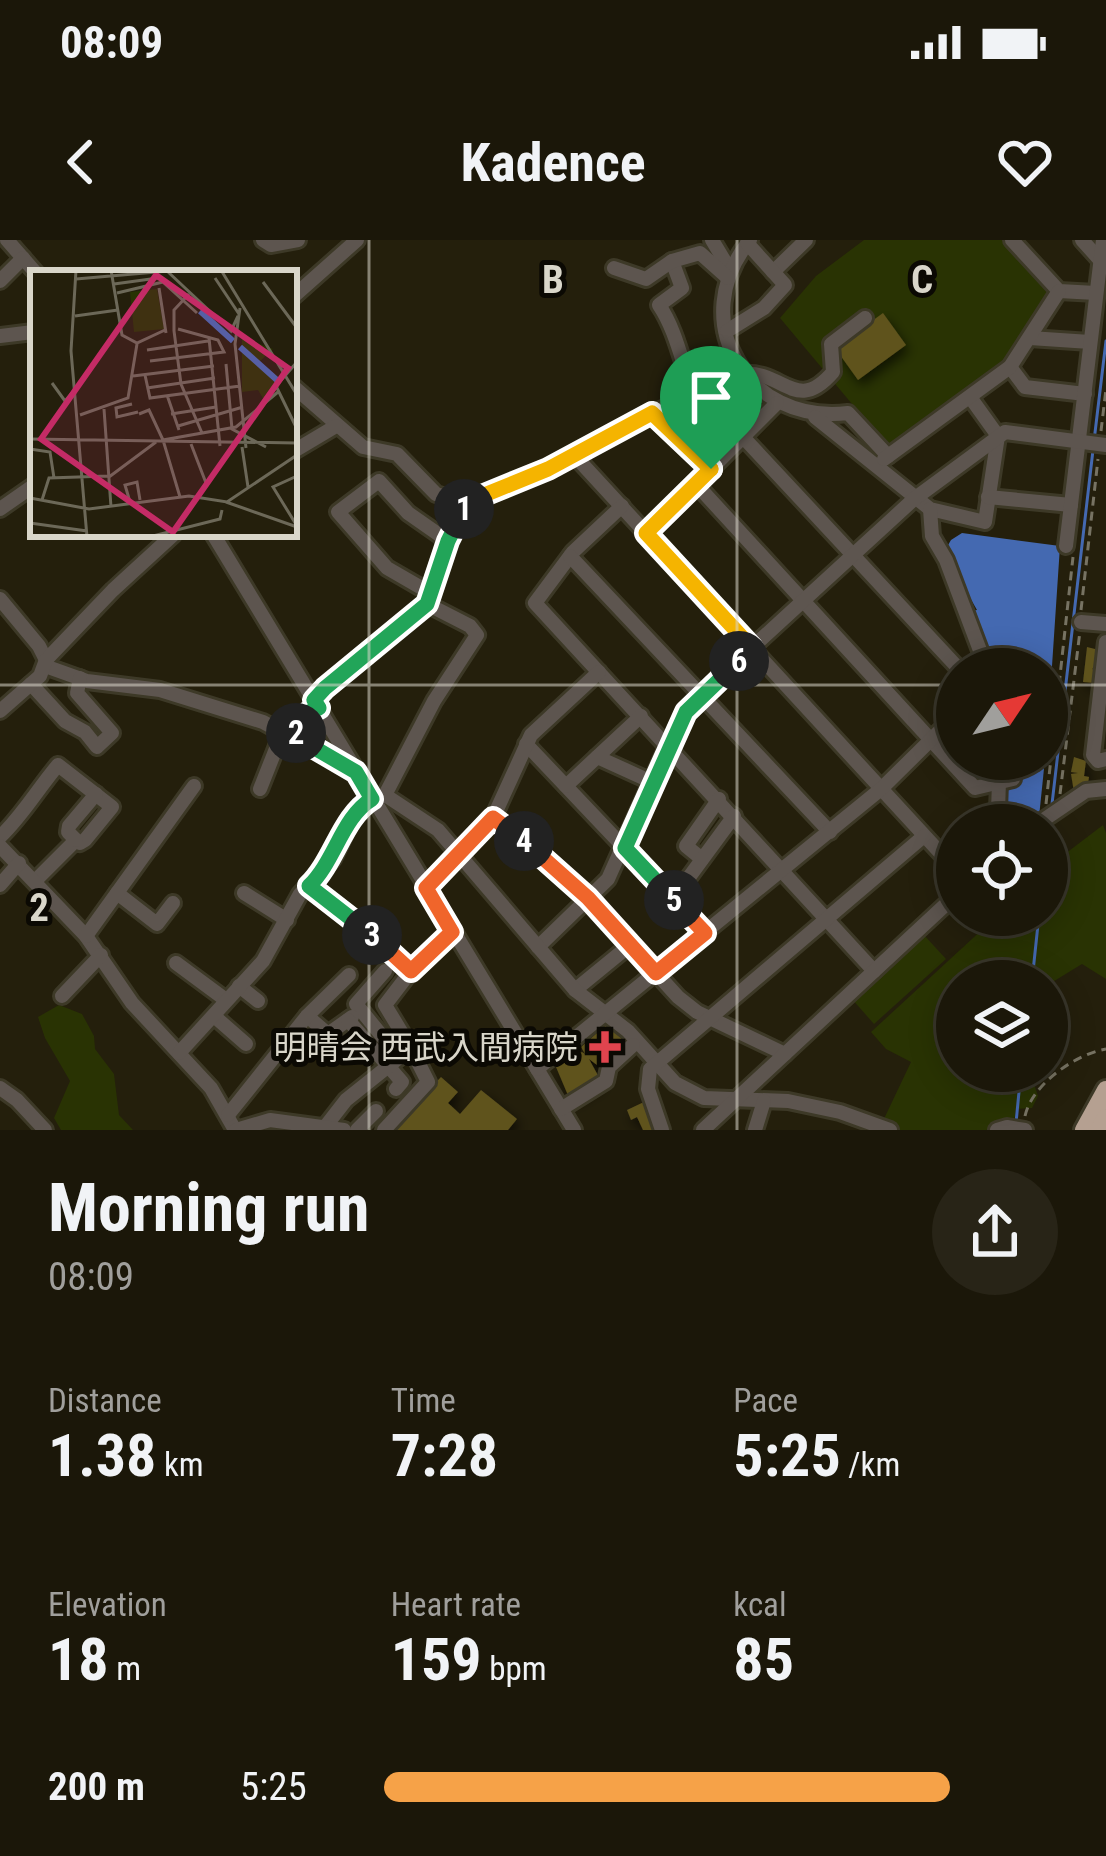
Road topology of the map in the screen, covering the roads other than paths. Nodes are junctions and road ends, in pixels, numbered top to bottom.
1 (8, 240) edge
2 (263, 240) edge
3 (298, 240) edge
4 (357, 240) edge
5 (712, 240) edge
6 (806, 240) edge
7 (1012, 240) edge
8 (1082, 240) edge
9 (1103, 240) edge
10 (748, 242) edge
11 (23, 258) junction
12 (1100, 260) junction
13 (672, 261) junction
14 (614, 268) dead end
15 (33, 270) edge
16 (773, 272) junction
17 (729, 274) junction
18 (0, 280) edge
19 (1059, 291) junction
20 (297, 293) edge
21 (1096, 293) junction
22 (865, 318) dead end
23 (727, 331) junction
24 (30, 332) edge
25 (0, 336) edge
26 (1030, 338) junction
27 (1090, 342) junction
28 (1010, 367) junction
29 (740, 372) junction
30 (297, 390) edge
31 (692, 392) junction
32 (1085, 394) junction
33 (970, 397) junction
34 (777, 403) junction
35 (652, 413) junction
36 (815, 417) junction
37 (336, 426) junction
38 (998, 436) junction
39 (743, 437) junction
40 (1093, 444) edge
41 (297, 449) edge
42 (574, 455) junction
43 (888, 456) junction
44 (874, 467) junction
45 (711, 469) junction
46 (696, 484) junction
47 (30, 488) edge
48 (988, 496) junction
49 (914, 499) junction
50 (467, 502) junction
51 (1071, 505) junction
52 (622, 506) junction
53 (0, 509) edge
54 (930, 509) junction
55 (646, 533) junction
56 (171, 537) edge
57 (215, 537) edge
58 (448, 541) junction
59 (1071, 546) road end
60 (854, 554) junction
61 (570, 556) junction
62 (0, 599) edge
63 (429, 599) junction
64 (804, 600) junction
65 (1081, 622) dead end
66 (1106, 624) edge
67 (1106, 642) edge
68 (752, 648) junction
69 (940, 648) edge
70 (979, 648) edge
71 (45, 663) junction
72 (599, 672) junction
73 (1104, 674) edge
74 (80, 679) junction
75 (31, 684) junction
76 (700, 695) junction
77 (316, 704) junction
78 (0, 711) edge
79 (641, 716) junction
80 (1102, 719) edge
81 (289, 734) junction
82 (936, 736) edge
83 (932, 740) junction
84 (526, 745) junction
85 (668, 745) junction
86 (597, 757) junction
87 (1106, 760) edge
88 (356, 772) junction
89 (1006, 780) edge
90 (652, 782) junction
91 (999, 782) junction
92 (194, 786) dead end
93 (566, 786) junction
94 (881, 789) junction
95 (1106, 789) edge
96 (260, 790) dead end
97 (378, 797) junction
98 (719, 799) junction
99 (998, 804) edge
100 (1067, 804) edge
101 (734, 816) junction
102 (493, 818) junction
103 (830, 832) junction
104 (925, 836) junction
105 (0, 842) edge
106 (625, 848) junction
107 (936, 848) edge
108 (460, 856) junction
109 (702, 859) junction
110 (19, 863) junction
111 (784, 871) junction
112 (36, 880) junction
113 (0, 885) edge
114 (309, 886) junction
115 (426, 888) junction
116 (117, 892) junction
117 (244, 893) dead end
118 (588, 898) junction
119 (673, 899) junction
120 (173, 902) dead end
121 (936, 913) edge
122 (287, 920) junction
123 (827, 920) junction
124 (452, 932) junction
125 (705, 933) junction
126 (86, 936) junction
127 (630, 945) junction
128 (538, 947) junction
129 (101, 955) junction
130 (176, 962) dead end
131 (385, 970) dead end
132 (411, 971) junction
133 (874, 971) junction
134 (656, 973) junction
135 (349, 975) dead end
136 (238, 986) junction
137 (575, 990) junction
138 (62, 996) dead end
139 (226, 1000) junction
140 (258, 1001) dead end
141 (607, 1012) junction
142 (354, 1015) junction
143 (214, 1016) junction
144 (307, 1016) junction
145 (710, 1019) junction
146 (246, 1044) dead end
147 (633, 1045) dead end
148 (401, 1052) junction
149 (179, 1053) junction
150 (785, 1054) junction
151 (656, 1063) junction
152 (537, 1069) junction
153 (0, 1088) edge
154 (395, 1090) dead end
155 (1106, 1090) edge
156 (764, 1101) junction
157 (733, 1102) junction
158 (561, 1109) junction
159 (376, 1111) dead end
160 (1106, 1118) edge
161 (233, 1125) edge
162 (325, 1127) junction
163 (45, 1130) edge
164 (344, 1130) edge
165 (357, 1130) edge
166 (384, 1130) edge
167 (574, 1130) edge
168 (662, 1130) edge
169 (703, 1130) edge
170 (755, 1130) edge
171 (890, 1130) edge
172 (1084, 1130) edge
173 (1099, 1130) edge

1 - 11 street
2 - 3 street
4 - 20 street
5 - 17 street
6 - 16 street
7 - 19 street
8 - 12 street
9 - 12 street
10 - 16 street
10 - 17 street
11 - 15 street
11 - 18 street
12 - 21 street
13 - 14 street
13 - 17 street
13 - 31 street
16 - 23 street
17 - 23 street
19 - 21 street
19 - 26 street
21 - 27 street
22 - 29 street
23 - 29 street
24 - 25 street
26 - 27 street
26 - 28 street
27 - 32 street
28 - 32 street
28 - 33 street
29 - 31 street
29 - 34 street
30 - 37 street
31 - 35 street
32 - 40 street
33 - 38 street
33 - 43 street
34 - 36 street
34 - 39 street
35 - 42 street
35 - 45 street
36 - 43 street
36 - 44 street
37 - 41 street
37 - 50 street
38 - 40 street
38 - 48 street
38 - 49 street
39 - 45 street
39 - 60 street
40 - 51 street
42 - 50 street
42 - 52 street
43 - 44 street
44 - 49 street
45 - 46 street
46 - 55 street
46 - 64 street
47 - 53 street
48 - 51 street
48 - 54 street
49 - 54 street
49 - 60 street
50 - 58 street
51 - 59 street
52 - 55 street
52 - 61 street
54 - 70 street
55 - 68 street
56 - 71 street
57 - 77 street
58 - 63 street
58 - 63 street
60 - 64 street
60 - 69 street
61 - 72 street
61 - 76 street
62 - 71 street
63 - 77 street
63 - 97 street
64 - 68 street
64 - 83 street
65 - 66 street
67 - 73 street
68 - 76 street
68 - 94 street
71 - 74 street
71 - 75 street
72 - 79 street
72 - 84 street
73 - 80 street
74 - 75 street
74 - 81 street
75 - 78 street
76 - 85 street
76 - 103 street
77 - 81 street
77 - 88 street
79 - 85 street
79 - 86 street
80 - 87 street
81 - 88 street
81 - 96 street
82 - 83 street
83 - 91 street
83 - 94 street
84 - 93 street
84 - 102 street
85 - 90 street
85 - 98 street
86 - 90 street
86 - 93 street
88 - 97 street
89 - 91 street
90 - 106 street
91 - 99 street
92 - 116 street
93 - 106 street
94 - 103 street
94 - 104 street
95 - 100 street
97 - 108 street
97 - 114 street
97 - 115 street
98 - 101 street
98 - 109 street
101 - 109 street
101 - 111 street
102 - 108 street
102 - 118 street
103 - 111 street
104 - 107 street
104 - 123 street
105 - 110 street
105 - 112 street
106 - 118 street
106 - 119 street
108 - 115 street
108 - 128 street
109 - 119 street
110 - 112 street
110 - 113 street
111 - 123 street
111 - 125 street
112 - 126 street
114 - 122 street
114 - 132 street
115 - 124 street
116 - 120 street
116 - 126 street
117 - 122 street
118 - 127 street
118 - 128 street
119 - 125 street
121 - 133 street
122 - 136 street
123 - 133 street
123 - 145 street
124 - 132 street
124 - 152 street
125 - 134 street
126 - 129 street
127 - 134 street
127 - 137 street
128 - 137 street
129 - 138 street
129 - 149 street
130 - 139 street
131 - 142 street
132 - 148 street
133 - 150 street
134 - 141 street
134 - 145 street
135 - 144 street
136 - 139 street
136 - 140 street
137 - 141 street
139 - 143 street
141 - 151 street
141 - 152 street
142 - 144 street
142 - 148 street
143 - 146 street
143 - 149 street
144 - 161 street
145 - 150 street
145 - 151 street
147 - 158 street
148 - 154 street
148 - 162 street
148 - 166 street
149 - 161 street
150 - 157 street
151 - 157 street
151 - 168 street
152 - 158 street
153 - 163 street
155 - 172 highway
156 - 157 street
156 - 170 street
156 - 171 street
157 - 169 street
158 - 167 street
159 - 165 street
160 - 173 highway
161 - 162 street
162 - 164 street

